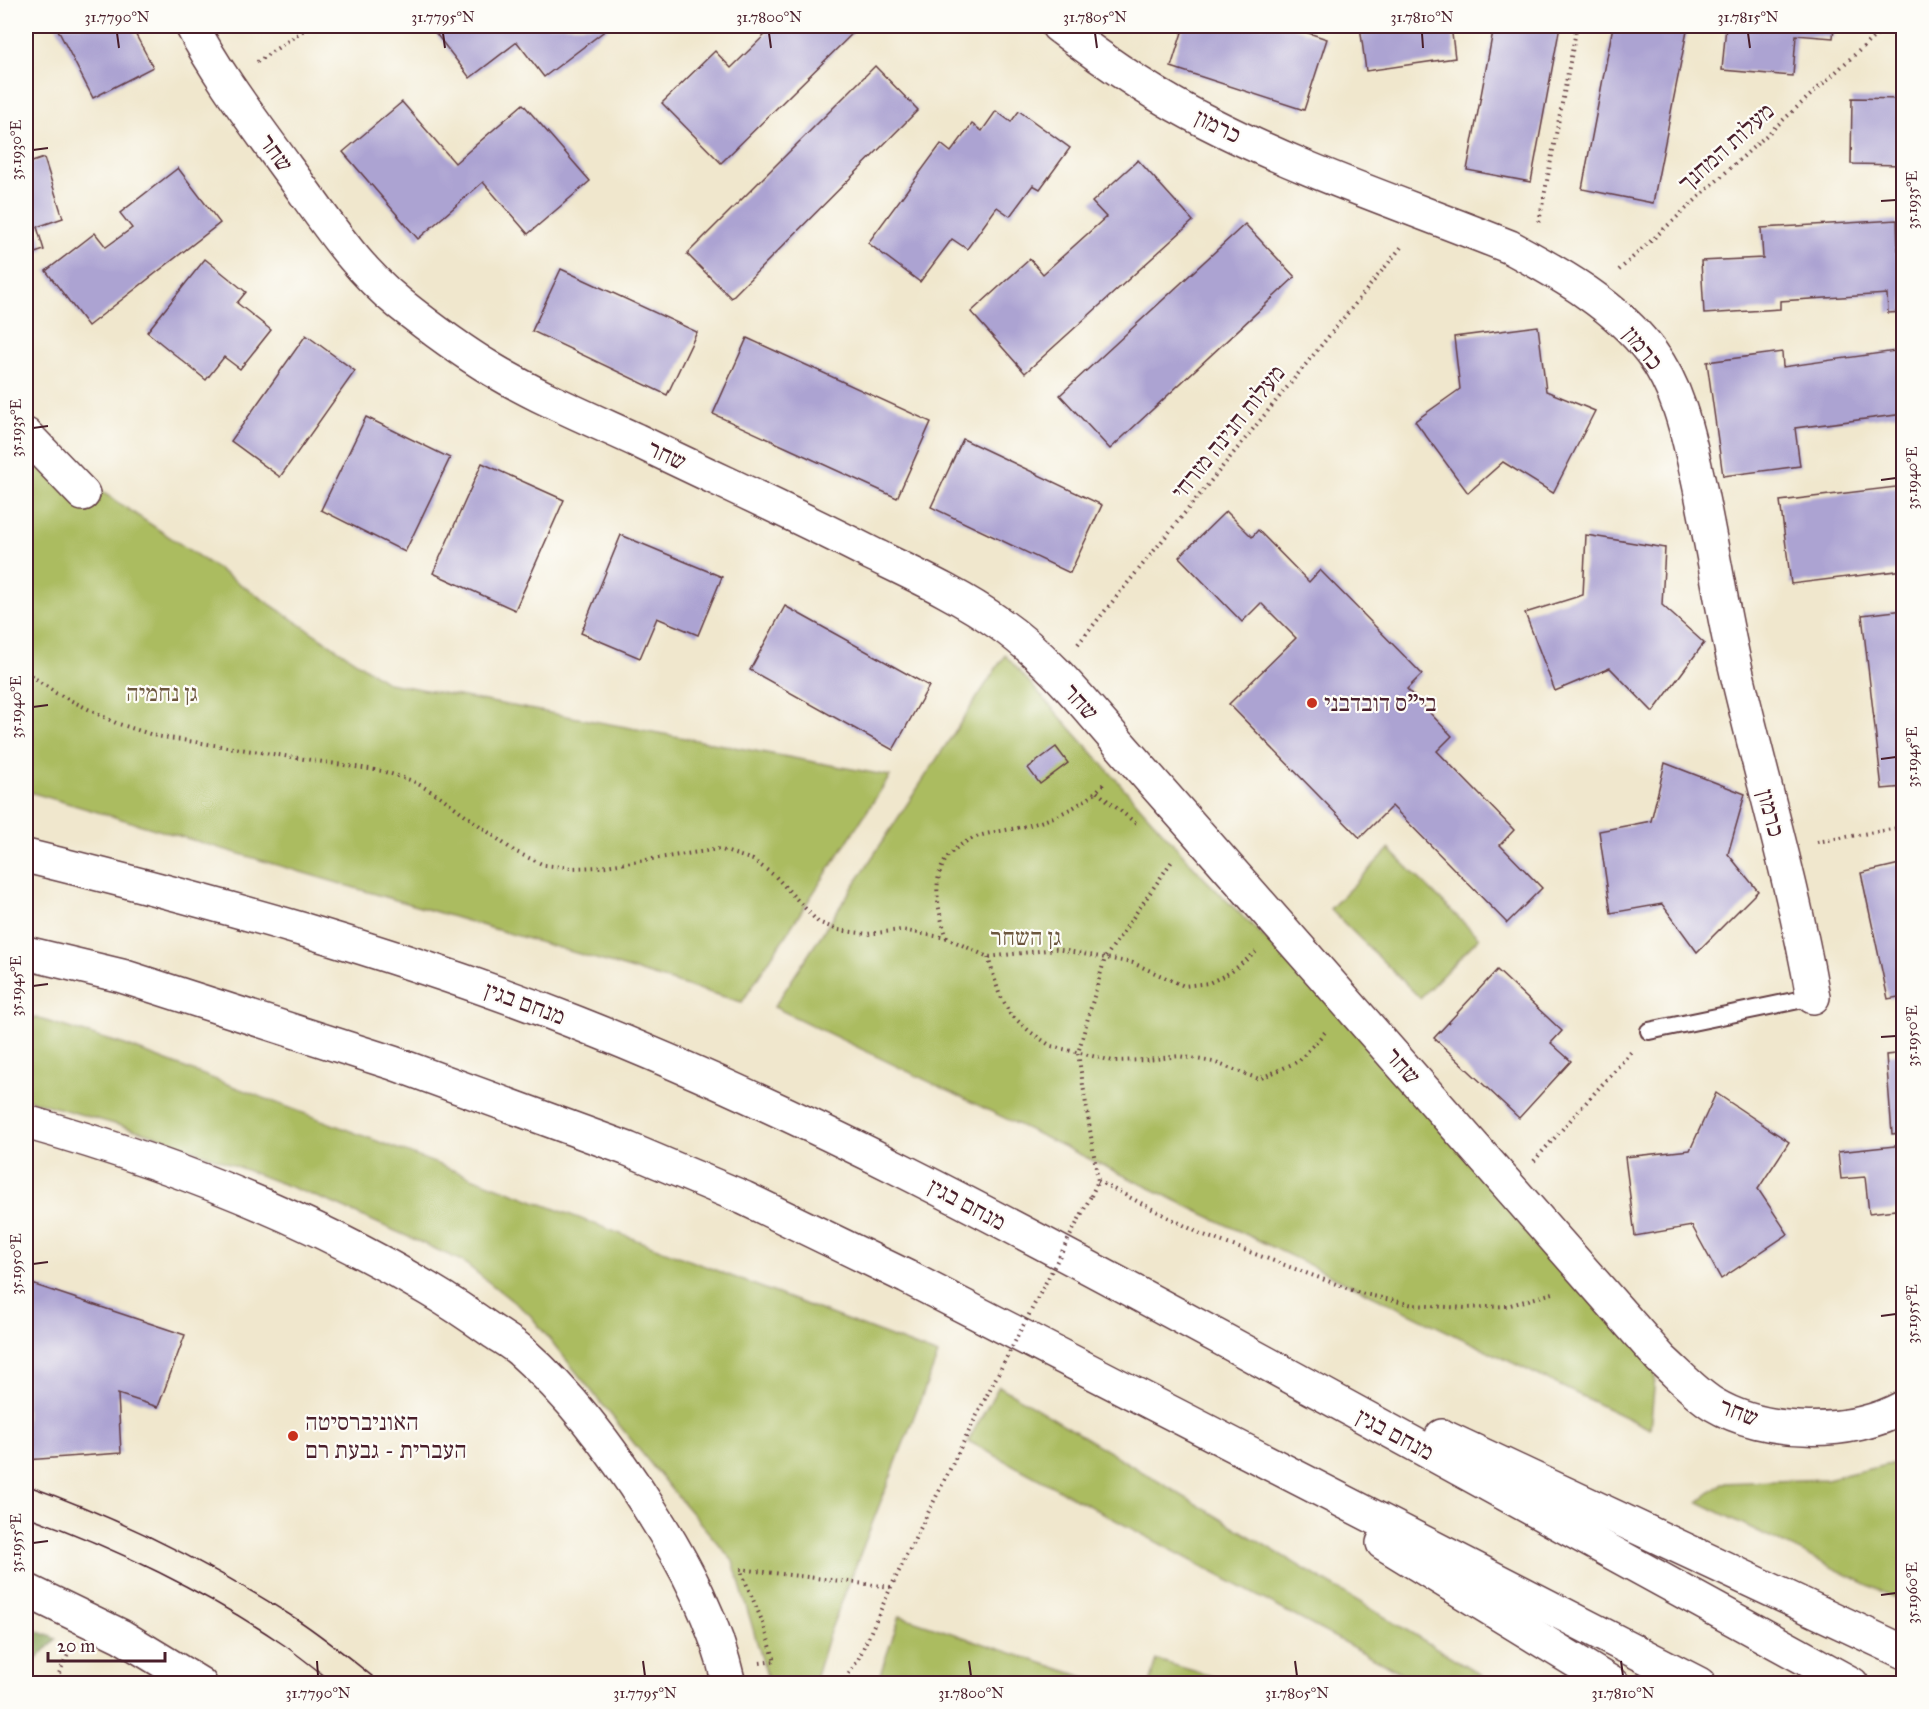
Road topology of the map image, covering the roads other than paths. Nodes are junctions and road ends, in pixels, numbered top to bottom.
1 (192, 26) edge
2 (1058, 26) edge
3 (26, 435) edge
4 (83, 494) dead end
5 (26, 856) edge
6 (26, 953) edge
7 (1813, 997) joint
8 (1649, 1031) road end
9 (26, 1122) edge
10 (1125, 1287) junction
11 (1148, 1399) junction
12 (1904, 1407) edge
13 (26, 1590) edge
14 (1904, 1652) edge
15 (727, 1675) edge
16 (200, 1683) edge
17 (1613, 1683) edge
18 (1699, 1683) edge
19 (1852, 1683) edge

1 - 12 main road, שחר
2 - 7 main road, כרמון
3 - 4 main road
5 - 10 main road, מנחם בגין
6 - 11 main road
7 - 8 lane
9 - 15 main road
10 - 14 main road
10 - 19 main road, מנחם בגין
11 - 17 main road
11 - 18 main road
13 - 16 main road

